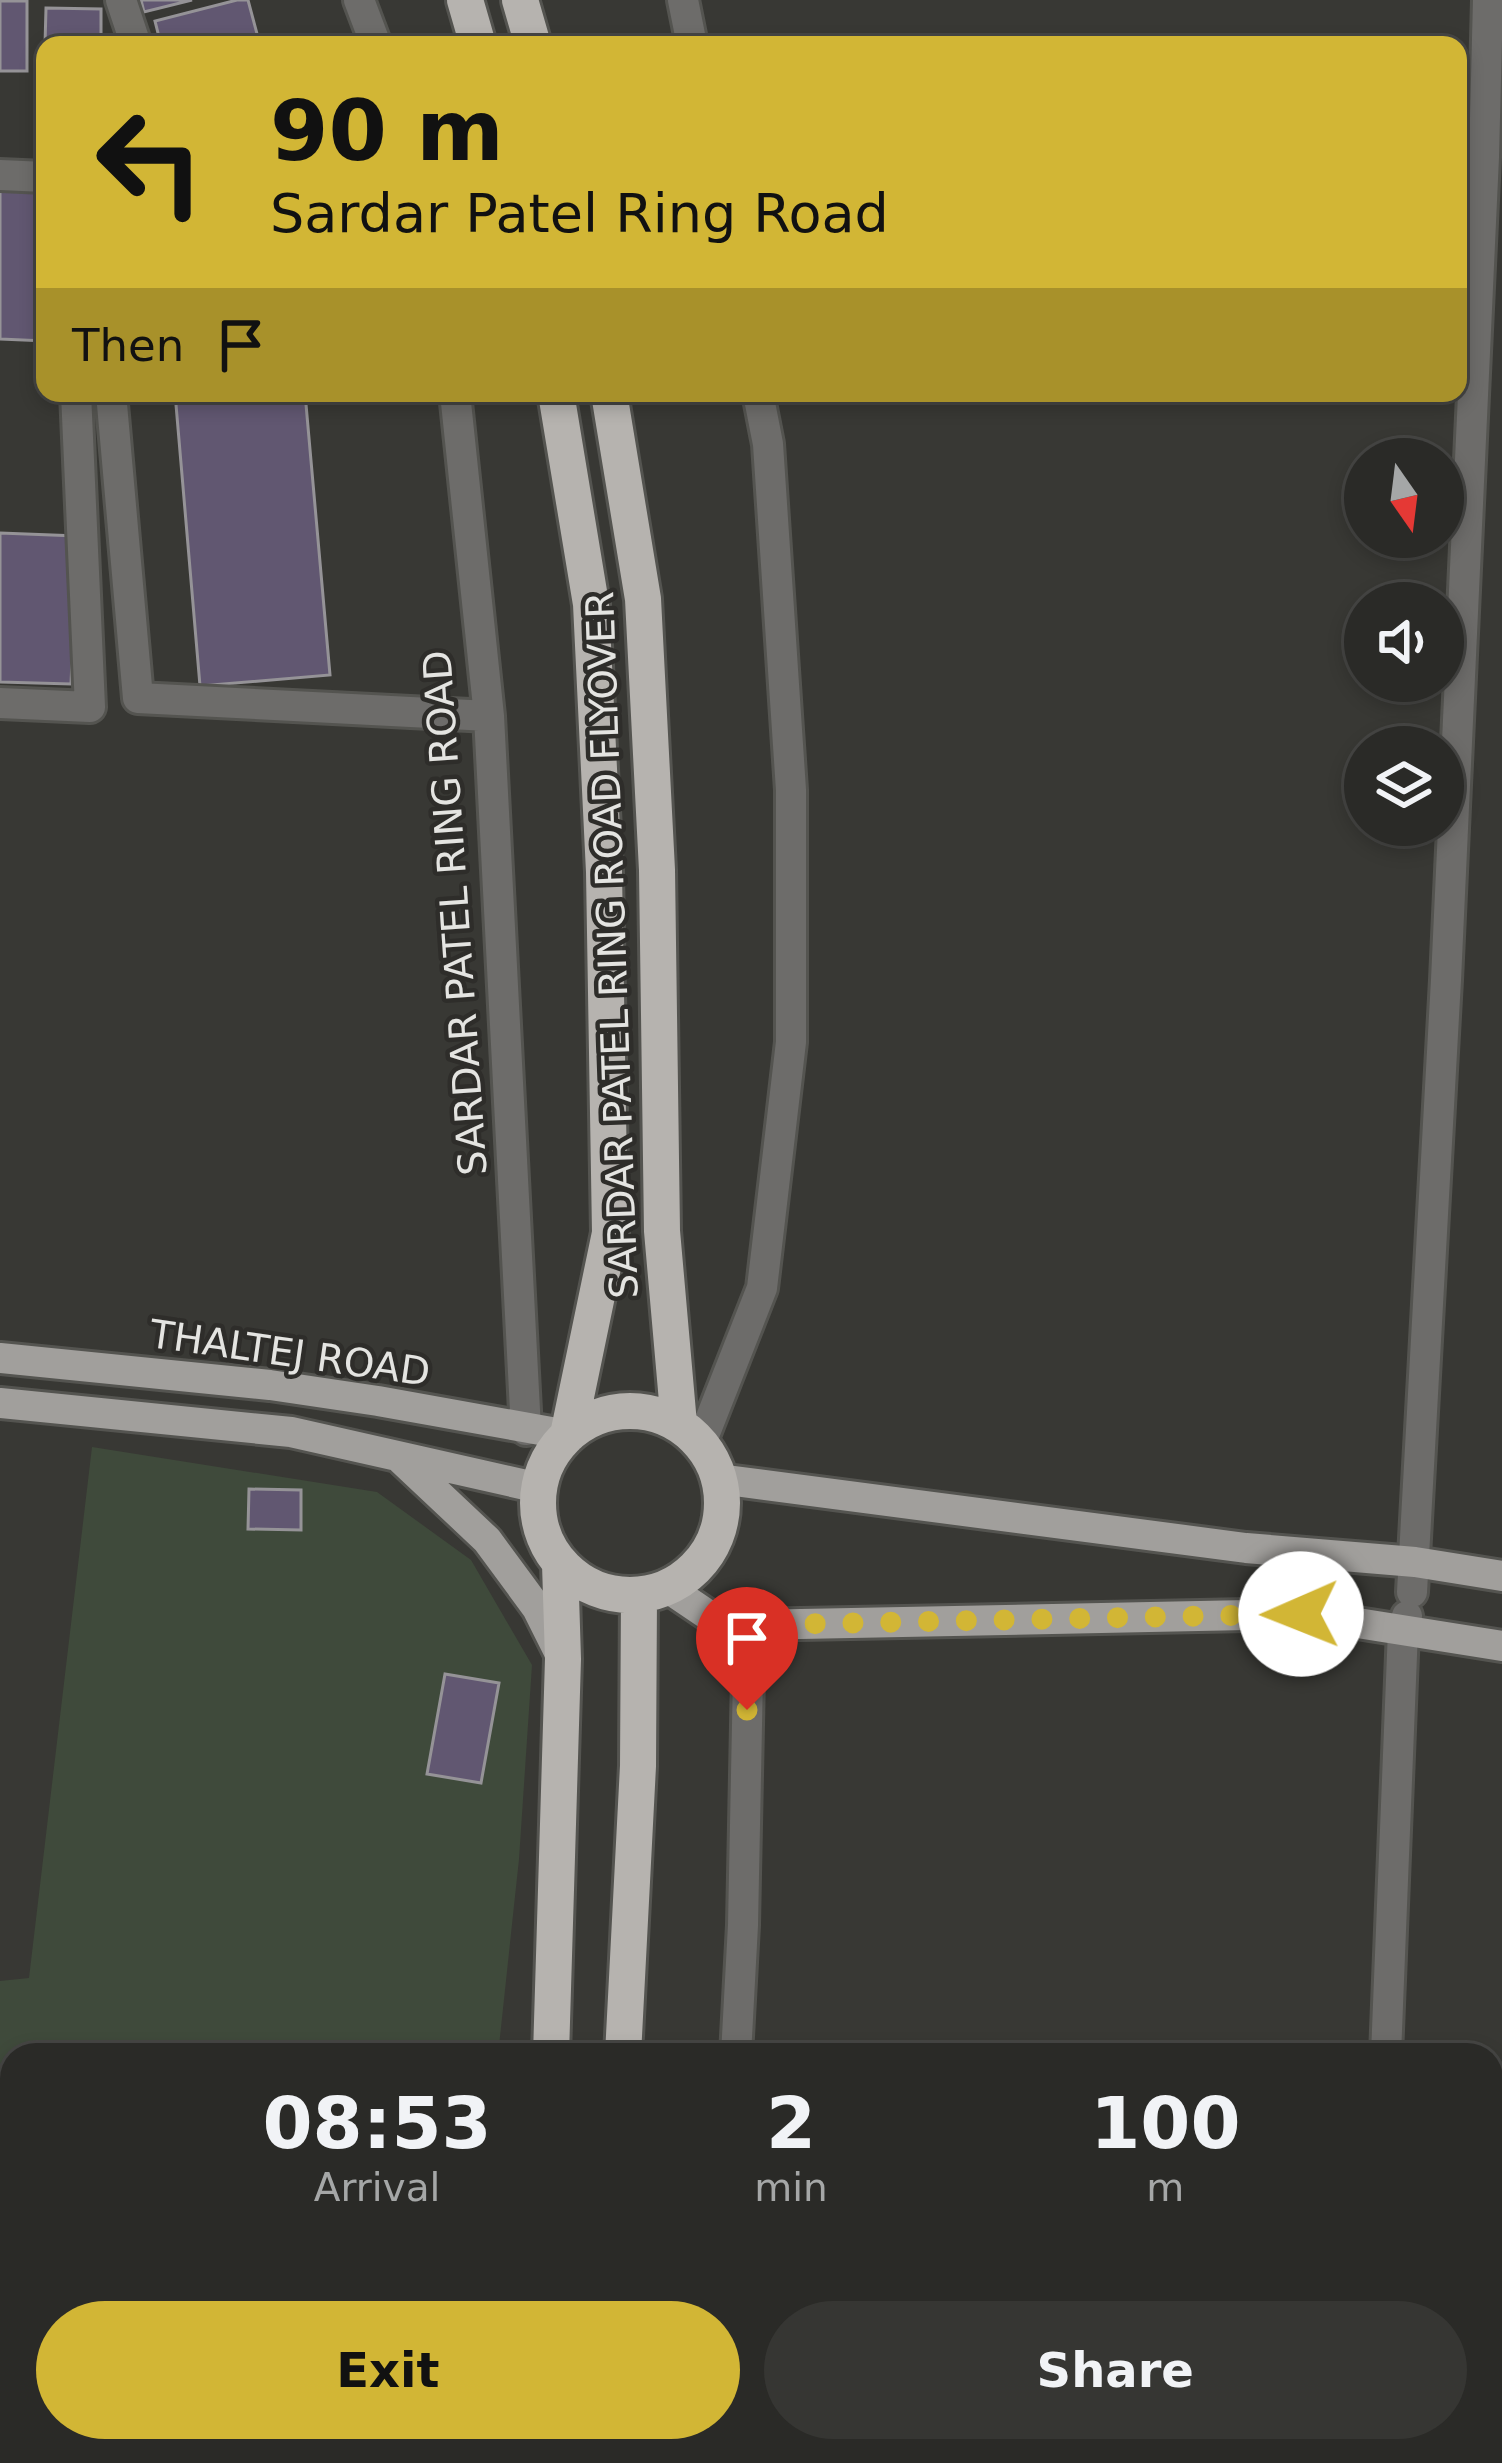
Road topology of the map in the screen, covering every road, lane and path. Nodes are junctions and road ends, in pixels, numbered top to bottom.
1 (121, 0) edge
2 (359, 0) edge
3 (466, 0) edge
4 (520, 0) edge
5 (683, 0) edge
6 (1488, 0) edge
7 (133, 36) edge
8 (373, 36) edge
9 (476, 36) edge
10 (530, 36) edge
11 (690, 36) edge
12 (0, 175) edge
13 (36, 177) edge
14 (76, 402) edge
15 (112, 402) edge
16 (455, 402) edge
17 (557, 402) edge
18 (610, 402) edge
19 (760, 402) edge
20 (0, 704) edge
21 (489, 716) junction
22 (0, 1358) edge
23 (0, 1403) edge
24 (526, 1430) junction
25 (690, 1433) junction
26 (568, 1436) junction
27 (400, 1458) junction
28 (719, 1479) junction
29 (538, 1488) junction
30 (560, 1564) junction
31 (1502, 1576) edge
32 (653, 1592) junction
33 (1409, 1600) junction
34 (749, 1625) junction
35 (1502, 1646) edge
36 (563, 1659) junction
37 (548, 2043) edge
38 (624, 2043) edge
39 (737, 2043) edge
40 (1387, 2043) edge

1 - 7 street
2 - 8 street
3 - 9 highway
4 - 10 highway
5 - 11 street
6 - 33 street
12 - 13 street
14 - 20 street
15 - 21 street
16 - 21 street, SARDAR PATEL RING ROAD
17 - 26 highway, SARDAR PATEL RING ROAD FLYOVER
18 - 25 highway, SARDAR PATEL RING ROAD FLYOVER
19 - 25 street
21 - 24 street, SARDAR PATEL RING ROAD
22 - 24 main road, THALTEJ ROAD
23 - 27 main road
24 - 26 main road, THALTEJ ROAD
25 - 26 highway
25 - 28 highway
26 - 29 highway
27 - 29 main road
27 - 36 main road
28 - 32 highway
28 - 33 main road
29 - 30 highway
30 - 32 highway
30 - 36 highway
31 - 33 main road
32 - 34 main road
32 - 38 highway
33 - 34 main road
33 - 35 main road
33 - 40 street
34 - 39 street
36 - 37 highway

